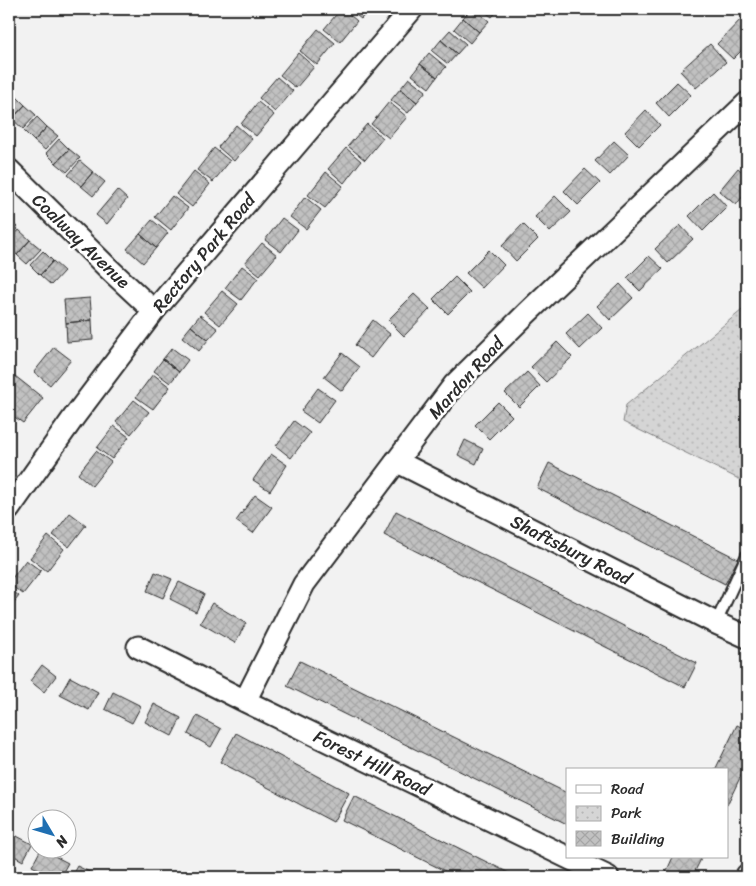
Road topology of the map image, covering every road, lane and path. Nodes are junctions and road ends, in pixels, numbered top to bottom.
1 (412, 9) edge
2 (747, 103) edge
3 (9, 170) edge
4 (154, 311) junction
5 (396, 461) junction
6 (9, 509) edge
7 (747, 555) edge
8 (716, 623) junction
9 (747, 637) edge
10 (138, 647) dead end
11 (245, 701) junction
12 (566, 857) edge
13 (569, 858) edge
14 (608, 877) edge

1 - 4 street, Rectory Park Road
2 - 5 street, Mardon Road
3 - 4 street, Coalway Avenue
4 - 6 street, Rectory Park Road
5 - 8 street, Shaftsbury Road
5 - 11 street, Mardon Road
7 - 8 lane
8 - 9 street, Shaftsbury Road
10 - 11 street, Forest Hill Road
11 - 12 street, Forest Hill Road
13 - 14 street, Forest Hill Road

